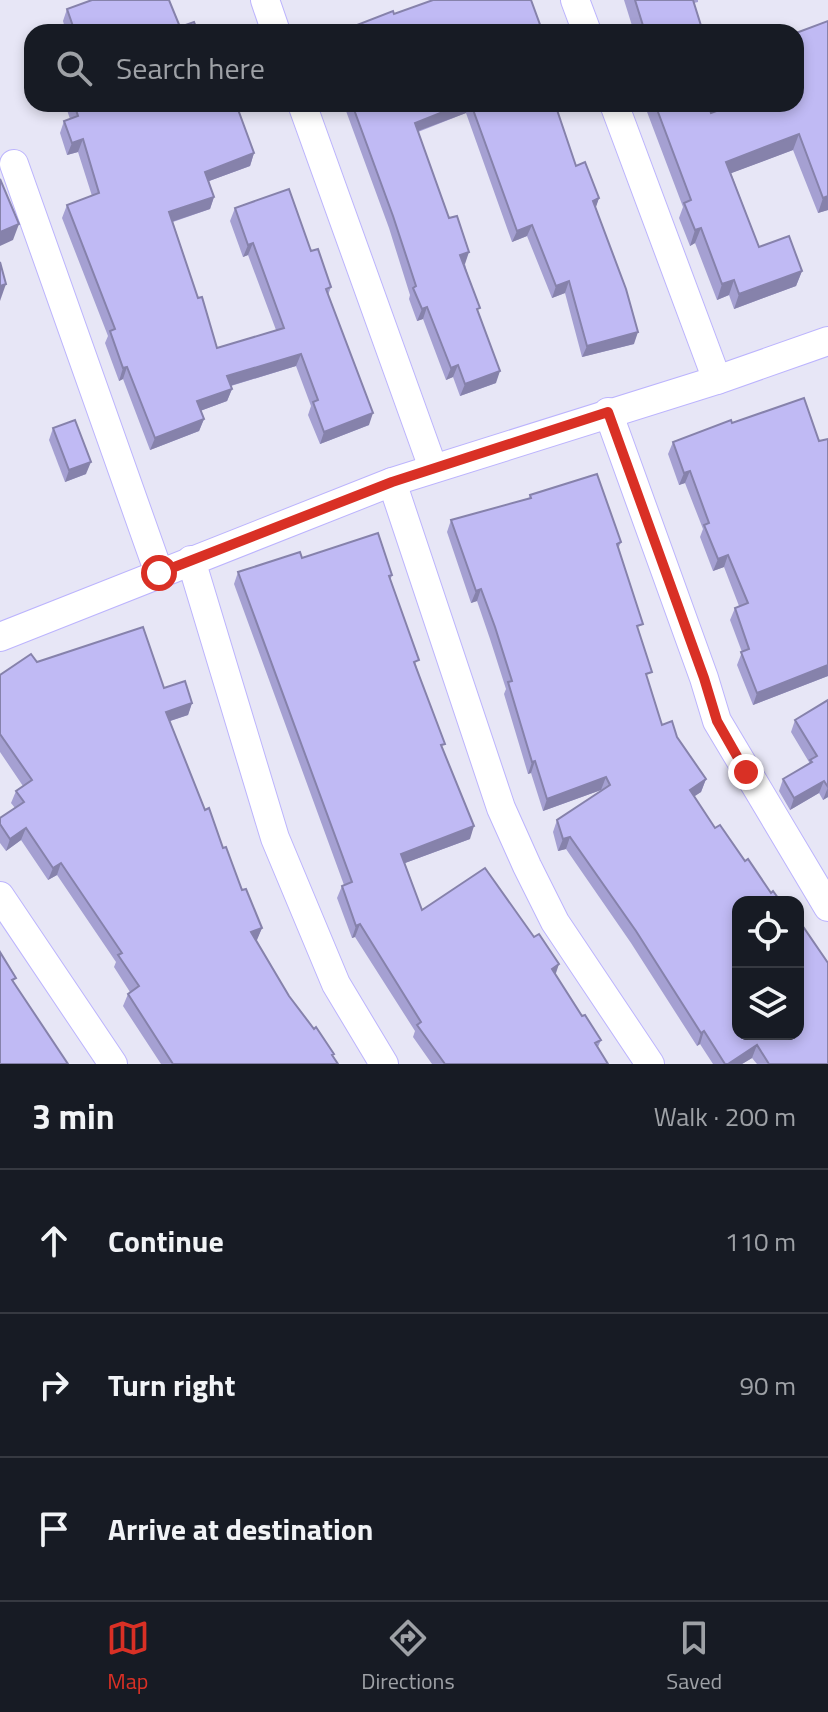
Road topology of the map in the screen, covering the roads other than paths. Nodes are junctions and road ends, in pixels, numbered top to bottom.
1 (265, 0) edge
2 (575, 0) edge
3 (273, 24) edge
4 (584, 24) edge
5 (305, 112) edge
6 (617, 112) edge
7 (14, 164) dead end
8 (826, 347) edge
9 (717, 380) junction
10 (608, 412) junction
11 (433, 468) junction
12 (392, 482) junction
13 (191, 560) junction
14 (159, 573) junction
15 (0, 637) edge
16 (0, 896) edge
17 (828, 907) edge
18 (113, 1064) edge
19 (384, 1064) edge
20 (650, 1064) edge

1 - 3 street
2 - 4 street
5 - 11 street
6 - 9 street
7 - 14 street
8 - 9 street
9 - 10 street
10 - 11 street
10 - 17 street
11 - 12 street
12 - 13 street
12 - 20 street
13 - 14 street
13 - 19 street
14 - 15 street
16 - 18 street

